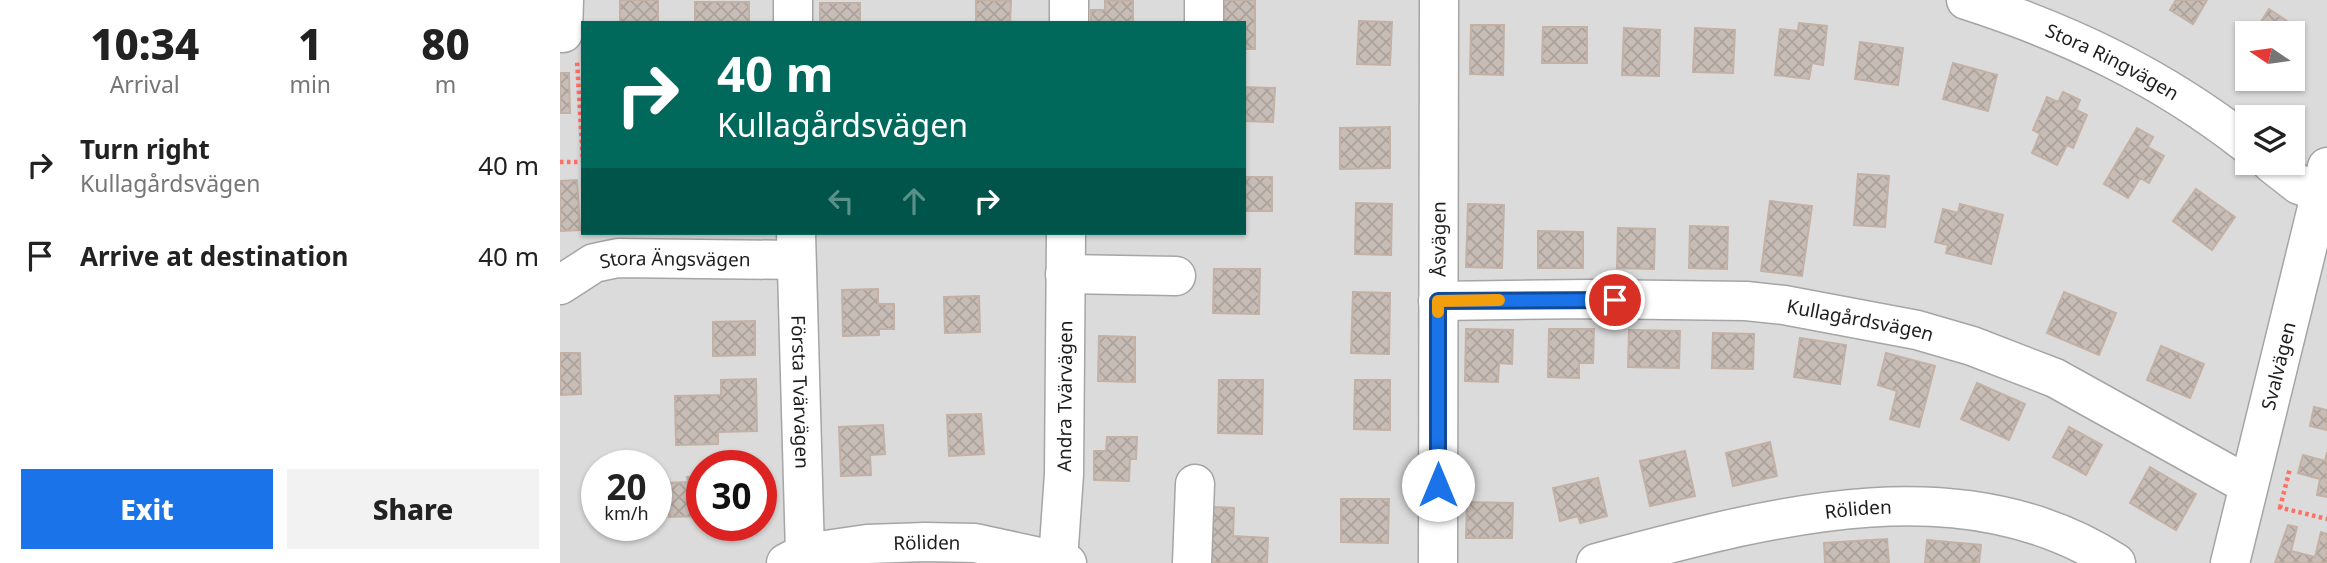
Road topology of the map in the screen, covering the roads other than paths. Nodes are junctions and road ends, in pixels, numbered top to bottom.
1 (793, 0) edge
2 (1069, 0) edge
3 (1203, 0) edge
4 (1439, 0) edge
5 (1966, 0) edge
6 (793, 21) edge
7 (1069, 21) edge
8 (1204, 21) edge
9 (2235, 136) edge
10 (2286, 175) edge
11 (2324, 180) edge
12 (1066, 235) edge
13 (796, 246) edge
14 (1065, 274) junction
15 (1176, 276) dead end
16 (560, 285) edge
17 (1438, 301) junction
18 (1195, 484) dead end
19 (2259, 496) junction
20 (867, 554) edge
21 (796, 558) edge
22 (1062, 561) edge
23 (1192, 563) edge
24 (1438, 563) edge
25 (1596, 563) edge
26 (2116, 563) edge
27 (2230, 563) edge

1 - 6 street
2 - 7 street
3 - 8 street
4 - 17 street, Åsvägen
5 - 9 street, Stora Ringvägen
10 - 11 street
11 - 19 street, Svalvägen
12 - 14 street, Andra Tvärvägen
13 - 16 street, Stora Ängsvägen
13 - 21 street, Första Tvärvägen
14 - 15 street
14 - 22 street, Andra Tvärvägen
17 - 19 street, Kullagårdsvägen
17 - 24 street, Åsvägen
18 - 23 street
19 - 27 street, Svalvägen
20 - 21 street, Röliden
20 - 22 street, Röliden
25 - 26 street, Röliden

